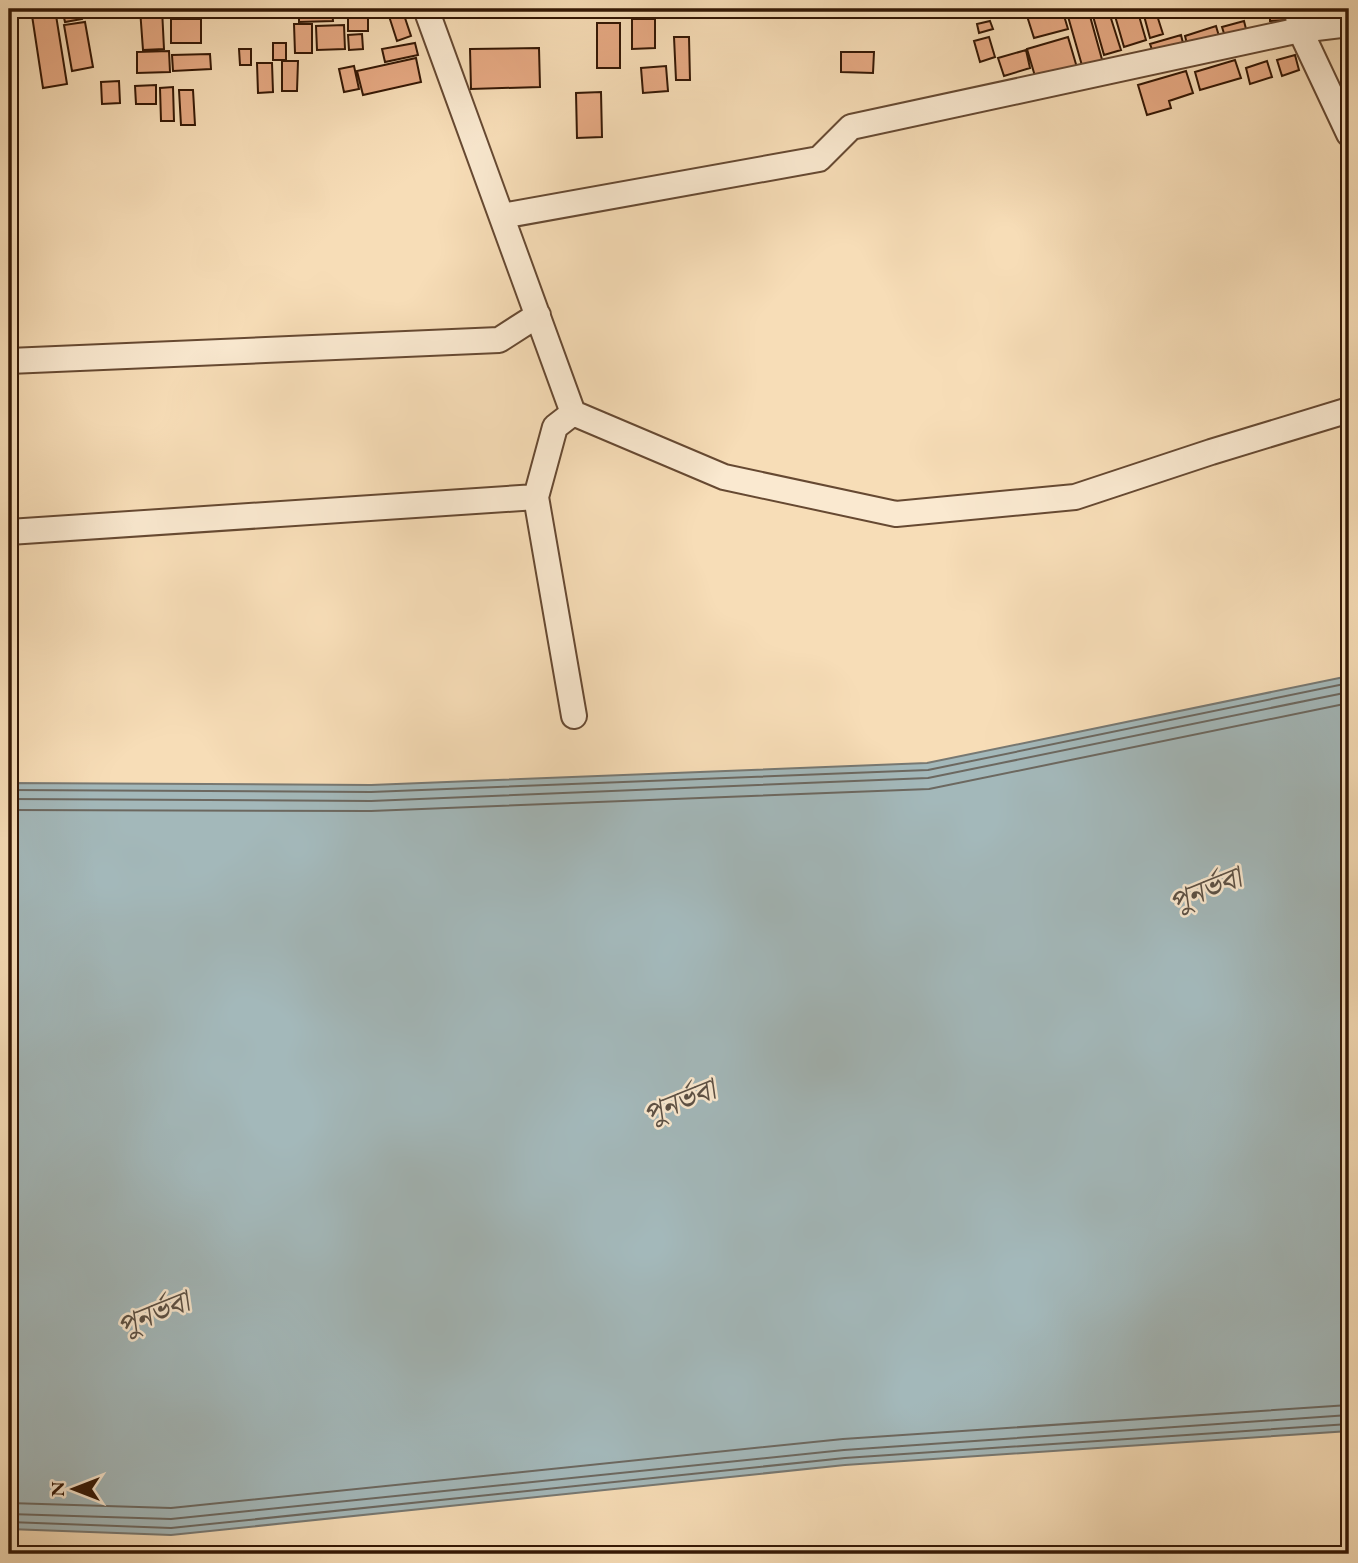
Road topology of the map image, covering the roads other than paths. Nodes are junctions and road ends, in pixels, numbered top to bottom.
1 (426, 9) edge
2 (1299, 20) edge
3 (1349, 24) edge
4 (1349, 134) edge
5 (502, 216) junction
6 (538, 315) junction
7 (9, 361) edge
8 (1349, 411) edge
9 (573, 413) junction
10 (536, 498) junction
11 (9, 532) edge
12 (575, 716) dead end

1 - 5 street
2 - 3 street
2 - 4 street
2 - 5 street
5 - 6 street
6 - 7 street
6 - 9 street
8 - 9 street
9 - 10 street
10 - 11 street
10 - 12 street

